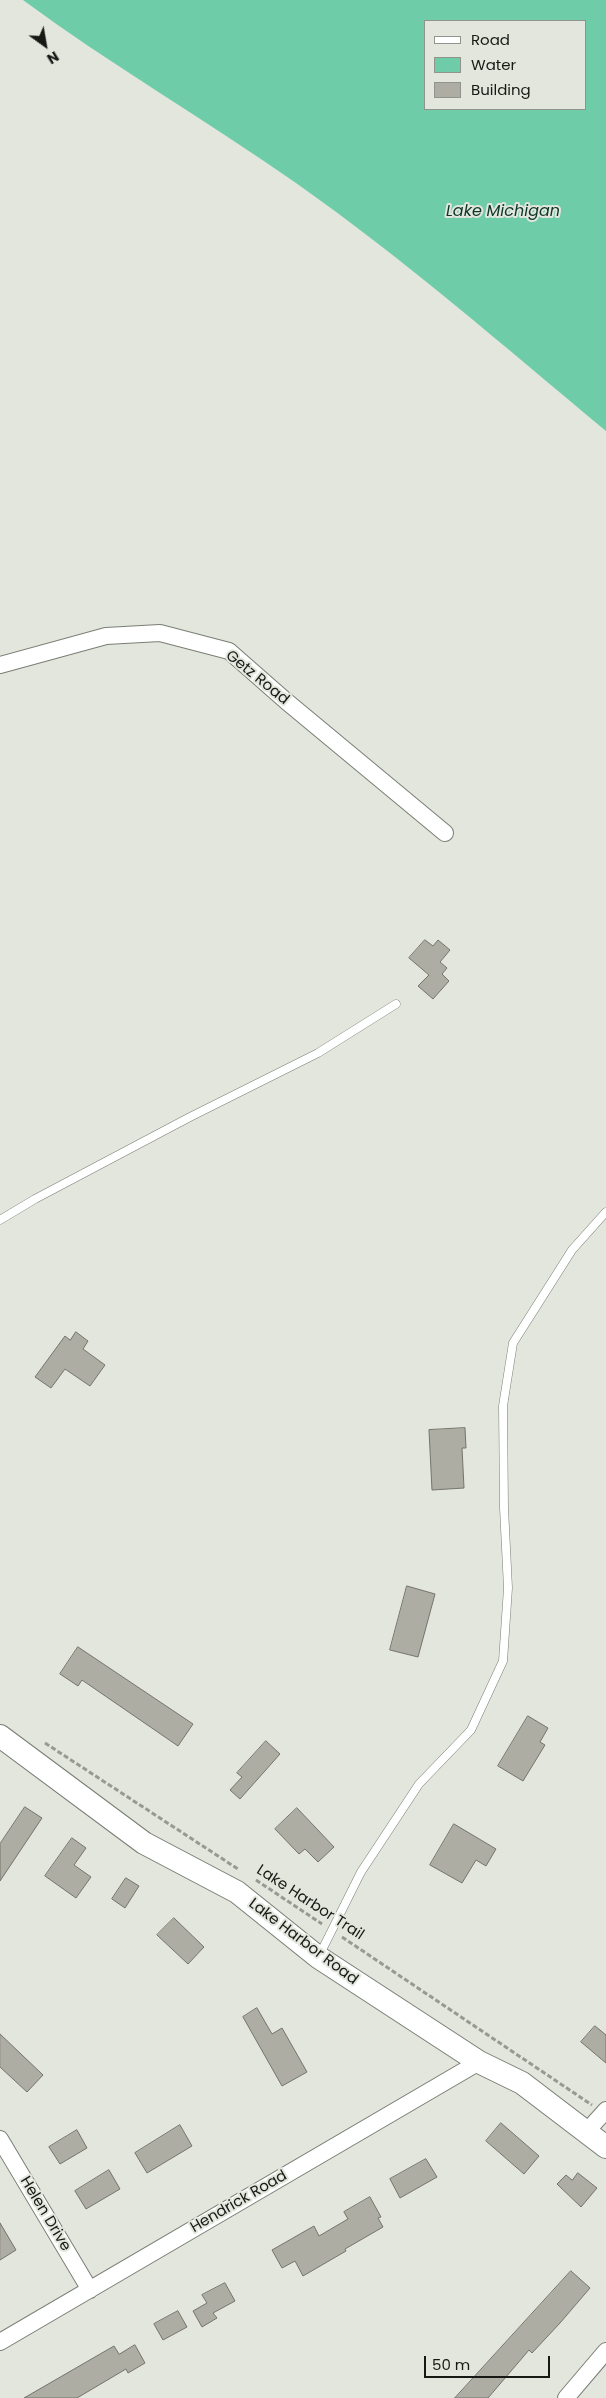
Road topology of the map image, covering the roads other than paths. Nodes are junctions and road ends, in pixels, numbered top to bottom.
1 (0, 665) edge
2 (445, 833) dead end
3 (396, 1004) dead end
4 (606, 1212) edge
5 (0, 1220) edge
6 (0, 1736) edge
7 (318, 1957) junction
8 (479, 2062) junction
9 (605, 2111) edge
10 (587, 2131) junction
11 (0, 2139) edge
12 (606, 2147) edge
13 (90, 2290) junction
14 (0, 2342) edge
15 (606, 2351) edge
16 (566, 2398) edge

1 - 2 street, Getz Road
3 - 5 lane
4 - 7 lane
6 - 7 street, Lake Harbor Road
7 - 8 street, Lake Harbor Road
8 - 10 street, Lake Harbor Road
8 - 13 street, Hendrick Road
9 - 10 street
10 - 12 street, Lake Harbor Road
11 - 13 street, Helen Drive
13 - 14 street, Hendrick Road
15 - 16 street

